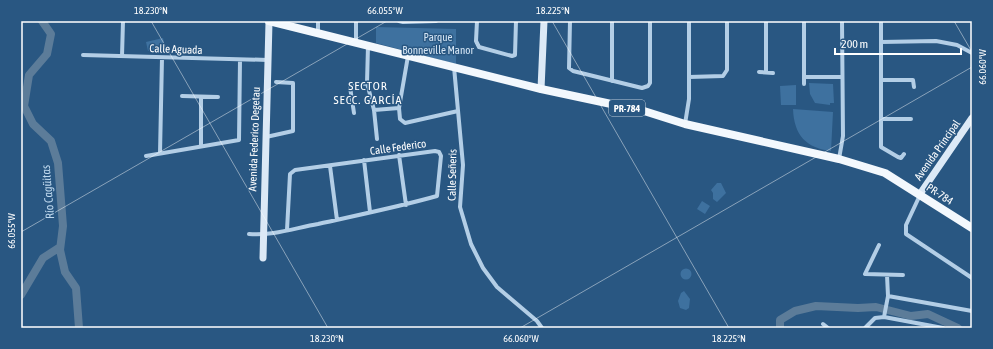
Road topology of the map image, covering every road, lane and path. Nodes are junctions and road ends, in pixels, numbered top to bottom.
1 (123, 21) edge
2 (268, 21) edge
3 (318, 21) edge
4 (356, 21) edge
5 (399, 21) edge
6 (436, 21) edge
7 (477, 21) edge
8 (516, 21) edge
9 (544, 21) edge
10 (570, 21) edge
11 (612, 21) edge
12 (650, 21) edge
13 (689, 21) edge
14 (727, 21) edge
15 (766, 21) edge
16 (804, 21) edge
17 (842, 21) edge
18 (881, 21) edge
19 (318, 34) junction
20 (881, 42) junction
21 (356, 43) junction
22 (368, 46) junction
23 (972, 53) edge
24 (83, 55) dead end
25 (408, 55) junction
26 (122, 56) junction
27 (162, 58) junction
28 (240, 60) junction
29 (268, 60) junction
30 (454, 67) junction
31 (759, 72) dead end
32 (766, 72) junction
33 (773, 73) dead end
34 (689, 77) junction
35 (804, 77) junction
36 (842, 77) junction
37 (612, 80) junction
38 (881, 80) junction
39 (276, 82) dead end
40 (367, 83) junction
41 (804, 84) dead end
42 (914, 87) dead end
43 (541, 89) junction
44 (182, 96) dead end
45 (201, 97) junction
46 (218, 97) dead end
47 (398, 108) junction
48 (374, 110) junction
49 (458, 111) junction
50 (354, 113) dead end
51 (972, 118) edge
52 (881, 119) junction
53 (911, 119) dead end
54 (685, 124) junction
55 (266, 137) junction
56 (376, 139) dead end
57 (201, 146) junction
58 (160, 152) junction
59 (904, 154) dead end
60 (400, 155) junction
61 (146, 156) dead end
62 (839, 159) junction
63 (364, 160) junction
64 (330, 166) junction
65 (920, 194) junction
66 (406, 205) junction
67 (370, 212) junction
68 (337, 220) junction
69 (972, 228) edge
70 (287, 230) junction
71 (249, 234) dead end
72 (262, 235) junction
73 (879, 245) dead end
74 (263, 258) dead end
75 (887, 275) junction
76 (903, 275) dead end
77 (972, 278) edge
78 (888, 296) junction
79 (972, 311) edge
80 (884, 315) junction
81 (823, 324) dead end
82 (542, 328) edge
83 (828, 328) edge
84 (865, 328) edge
85 (942, 328) edge

1 - 26 street
2 - 19 main road, PR-784 / PR-784
2 - 29 street, Avenida Federico Degetau
3 - 19 street
4 - 21 street
5 - 6 street
7 - 8 street
9 - 43 street
10 - 37 street
11 - 37 street
12 - 37 street
13 - 34 street
14 - 34 street
15 - 32 street
16 - 35 street
17 - 36 street
18 - 20 street
19 - 21 main road, PR-784 / PR-784
20 - 23 street
20 - 38 street
21 - 22 main road, PR-784 / PR-784
22 - 25 main road, PR-784 / PR-784
22 - 40 street
24 - 26 street, Calle Aguada
25 - 30 main road, PR-784 / PR-784
25 - 47 street
26 - 27 street, Calle Aguada
27 - 28 street, Calle Aguada
27 - 58 street
28 - 29 street, Calle Aguada
28 - 57 street
29 - 55 street, Avenida Federico Degetau
30 - 43 main road, PR-784 / PR-784
30 - 49 street, Calle Señeris
31 - 32 street
32 - 33 street
34 - 54 street
35 - 36 street
35 - 41 street
36 - 62 street
38 - 42 street
38 - 52 street
39 - 55 street
40 - 48 street
40 - 50 street
43 - 54 main road, PR-784 / PR-784
44 - 45 street
45 - 46 street
45 - 57 street
47 - 48 street
47 - 49 street
48 - 56 street
49 - 82 street, Calle Señeris
51 - 65 street, Avenida Principal
52 - 53 street
52 - 59 street
54 - 62 main road, PR-784 / PR-784
55 - 72 street, Avenida Federico Degetau
57 - 58 street
58 - 61 street
60 - 63 street, Calle Federico
60 - 66 street
60 - 66 street, Calle Federico
62 - 65 main road, PR-784 / PR-784
63 - 64 street, Calle Federico
63 - 67 street
64 - 68 street
64 - 70 street, Calle Federico
65 - 69 main road, PR-784 / PR-784
65 - 77 street
66 - 67 street, Calle Federico
67 - 68 street, Calle Federico
68 - 70 street, Calle Federico
70 - 72 street, Calle Federico
71 - 72 street, Calle Federico
72 - 74 street, Avenida Federico Degetau
73 - 75 street
75 - 76 street
75 - 78 street
78 - 79 street
78 - 80 street
80 - 84 street
80 - 85 street
81 - 83 street

